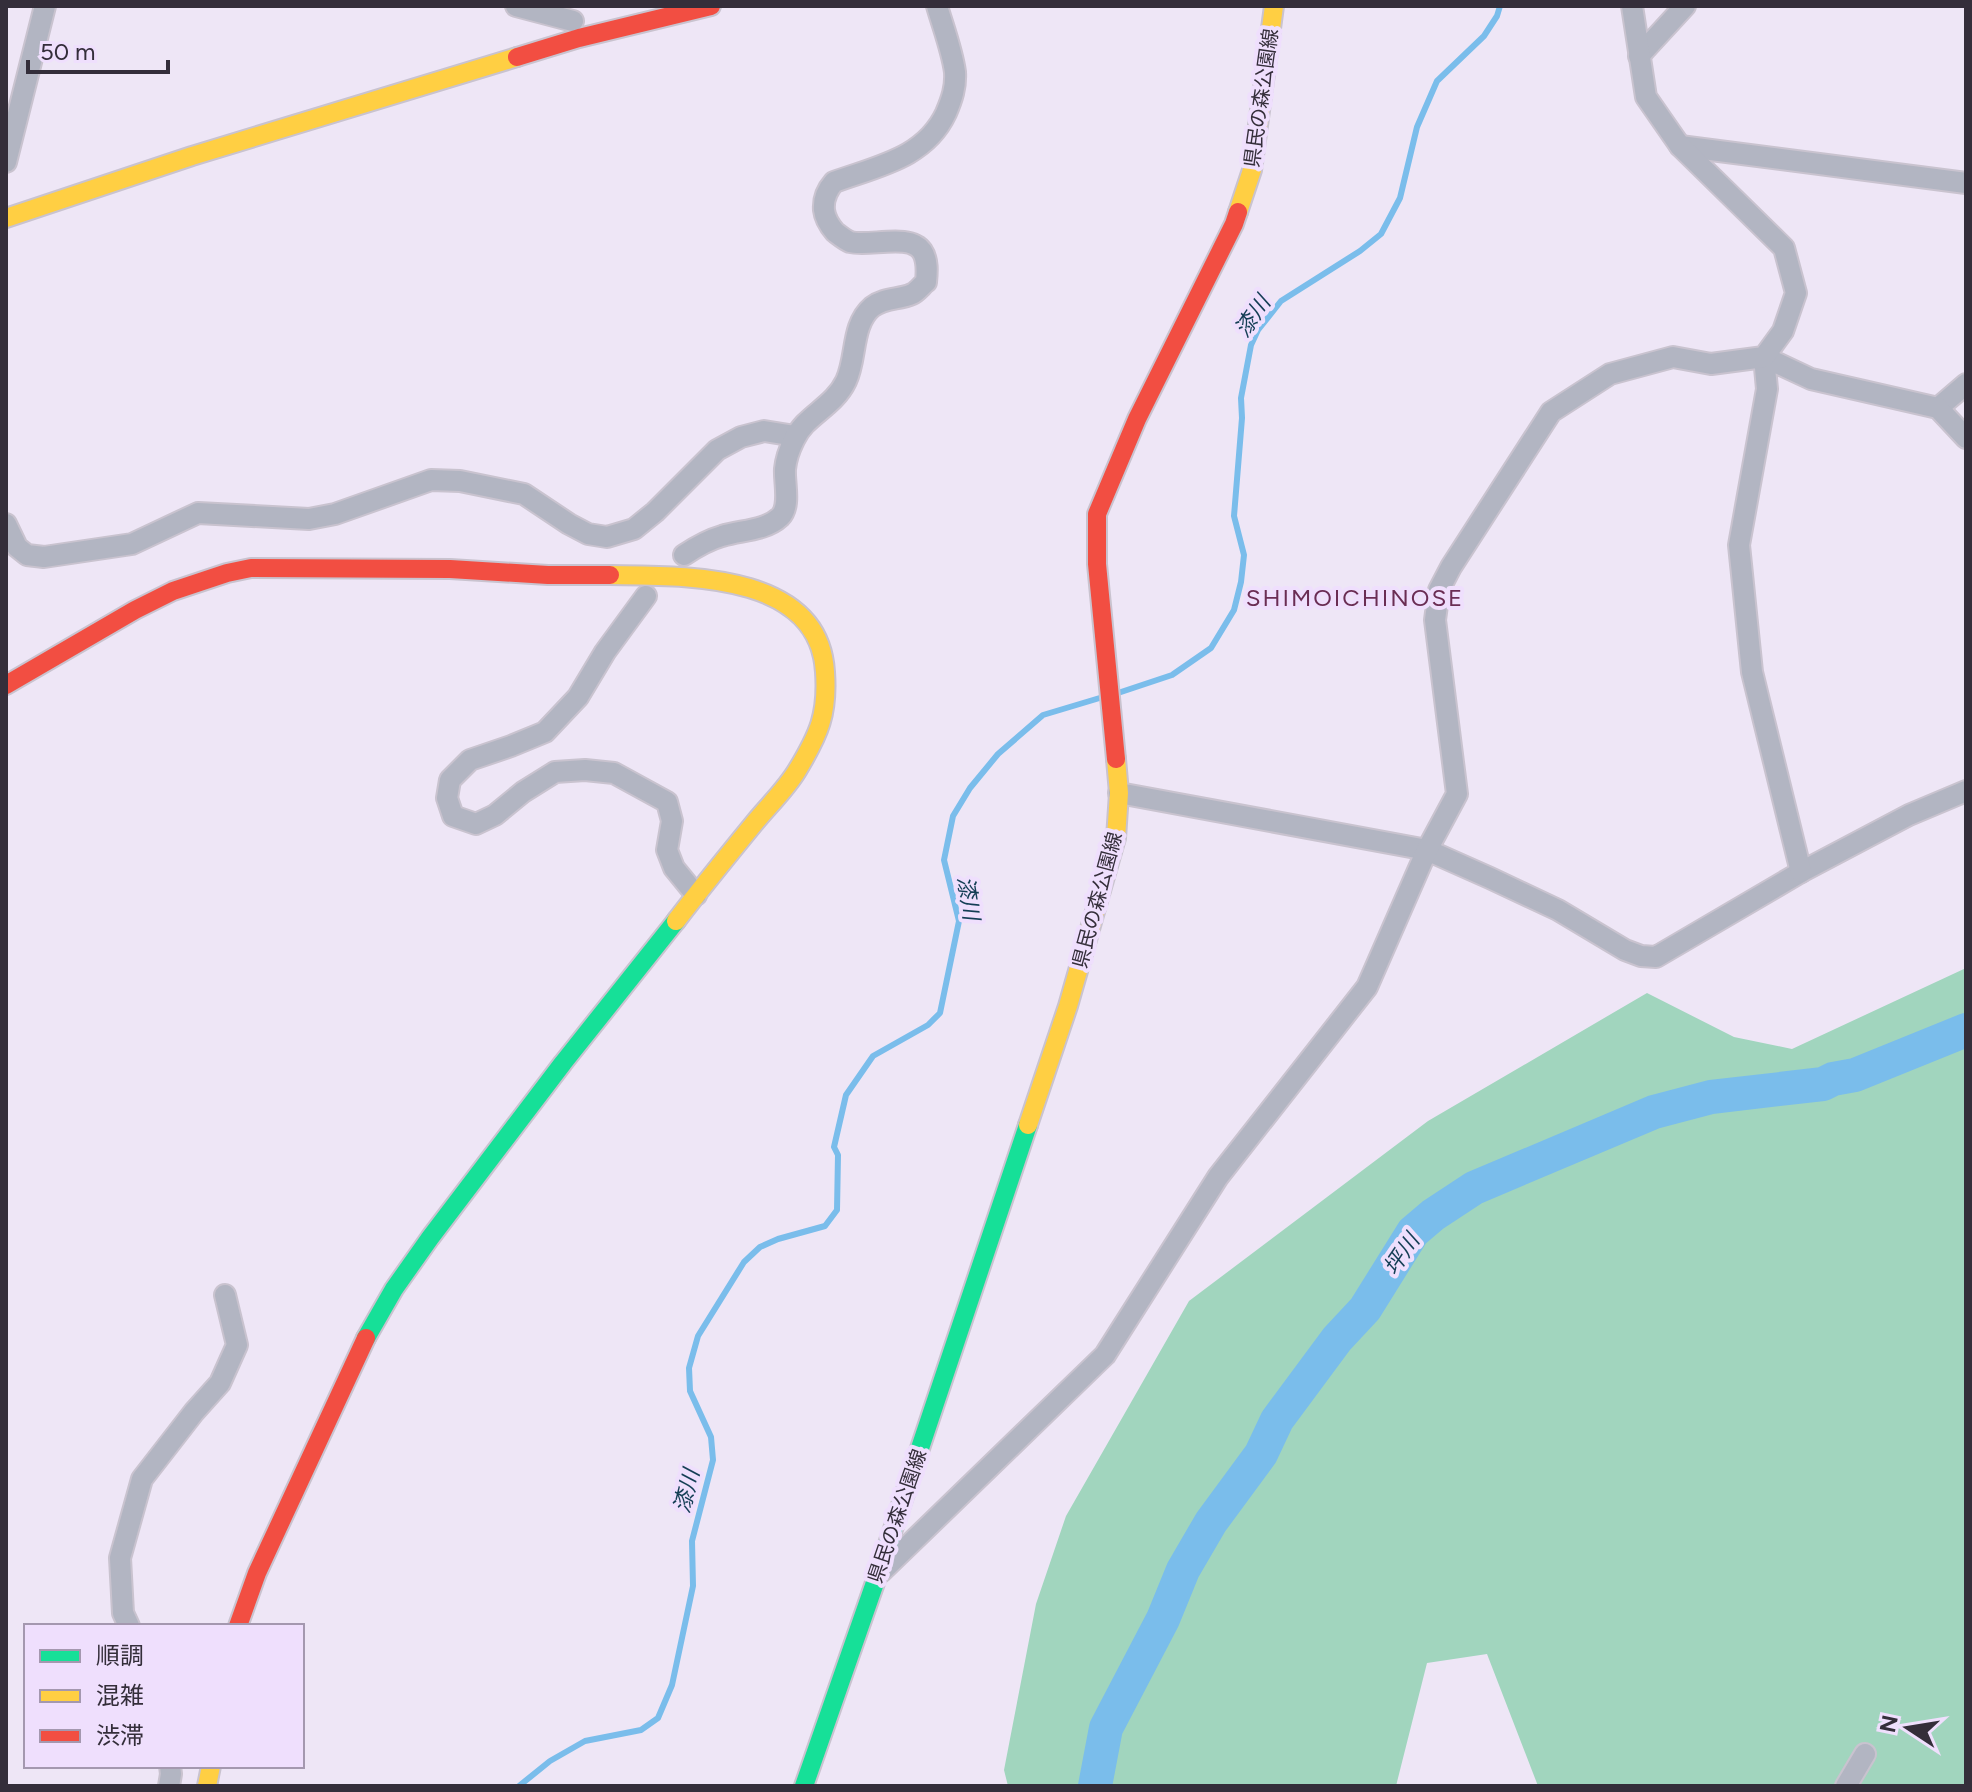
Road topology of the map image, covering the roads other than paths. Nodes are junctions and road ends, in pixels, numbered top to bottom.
1 (45, 6) edge
2 (516, 6) edge
3 (711, 6) edge
4 (937, 6) edge
5 (1274, 6) edge
6 (1632, 6) edge
7 (1685, 6) edge
8 (576, 22) edge
9 (1639, 56) junction
10 (1680, 146) junction
11 (6, 162) edge
12 (1966, 183) edge
13 (6, 218) edge
14 (1764, 357) junction
15 (1966, 384) edge
16 (1938, 408) junction
17 (795, 436) junction
18 (1966, 438) edge
19 (6, 524) edge
20 (684, 555) dead end
21 (646, 596) dead end
22 (6, 685) edge
23 (1966, 791) edge
24 (1119, 793) junction
25 (1427, 850) junction
26 (1801, 872) junction
27 (696, 895) junction
28 (225, 1295) dead end
29 (877, 1577) junction
30 (128, 1624) edge
31 (239, 1624) edge
32 (1865, 1754) dead end
33 (804, 1786) edge
34 (1846, 1786) edge

1 - 11 street
2 - 8 street
3 - 8 street
4 - 17 street
5 - 24 street, 県民の森公園線
6 - 9 street
7 - 9 street
8 - 13 street
9 - 10 street
10 - 12 street
10 - 14 street
14 - 16 street
14 - 25 street
14 - 26 street
15 - 16 street
16 - 18 street
17 - 19 street
17 - 20 street
21 - 27 street
22 - 27 street
23 - 26 street
24 - 25 street
24 - 29 street, 県民の森公園線
25 - 26 street
25 - 29 street
27 - 31 street
28 - 30 street
29 - 33 street, 県民の森公園線
32 - 34 street

